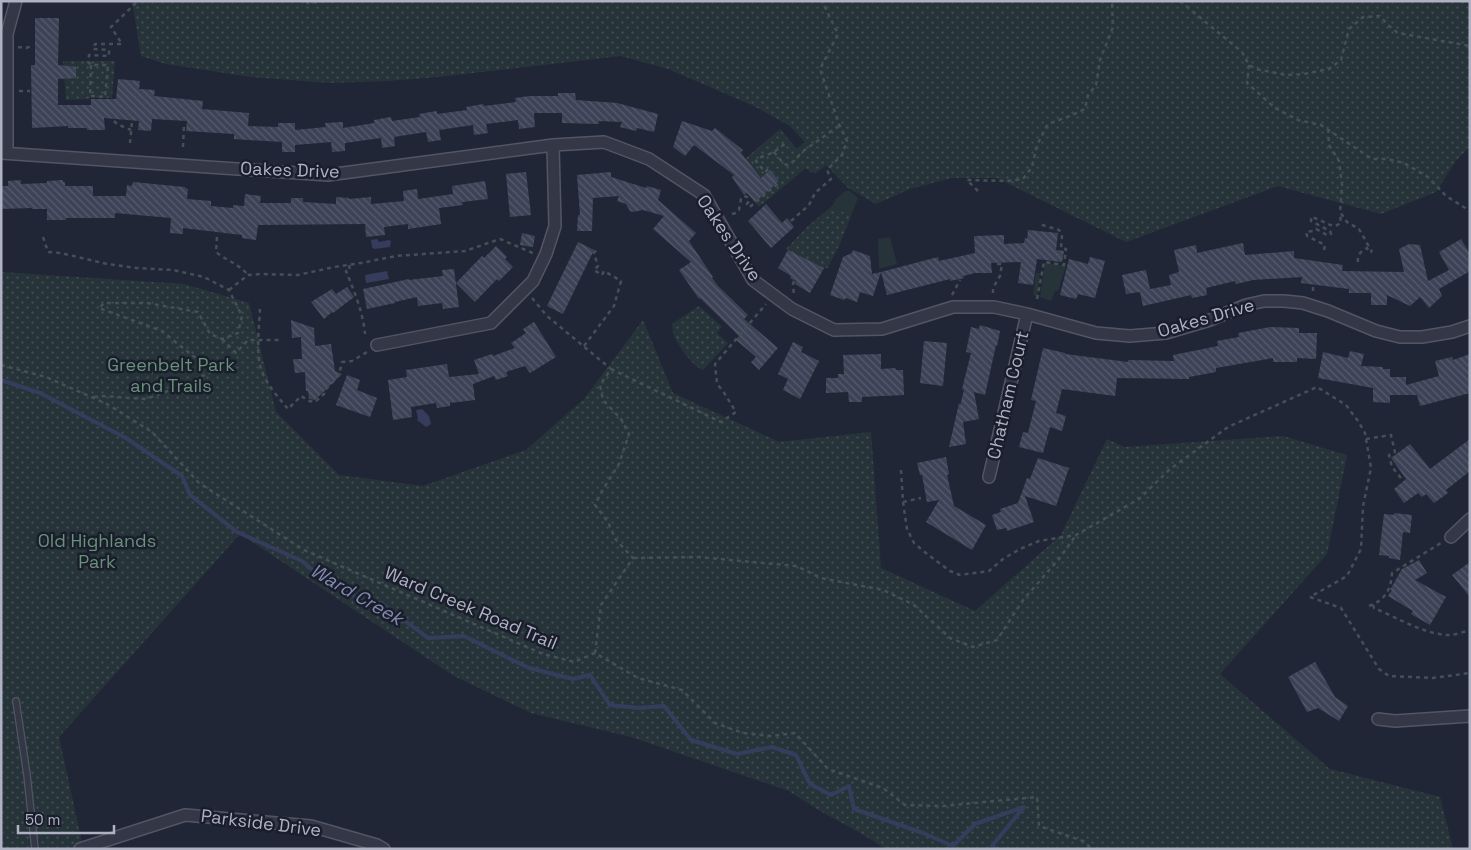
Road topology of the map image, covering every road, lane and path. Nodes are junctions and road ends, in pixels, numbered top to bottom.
1 (16, 1) edge
2 (138, 1) edge
3 (306, 1) edge
4 (331, 1) edge
5 (822, 1) edge
6 (1112, 1) edge
7 (1180, 1) edge
8 (31, 46) dead end
9 (1470, 46) edge
10 (16, 47) dead end
11 (91, 65) junction
12 (1249, 65) junction
13 (114, 121) dead end
14 (132, 122) dead end
15 (184, 124) dead end
16 (840, 125) junction
17 (1328, 129) junction
18 (131, 130) junction
19 (785, 142) dead end
20 (130, 143) dead end
21 (552, 146) junction
22 (182, 147) dead end
23 (4, 152) edge
24 (774, 152) junction
25 (768, 170) dead end
26 (780, 182) dead end
27 (978, 191) dead end
28 (1470, 211) edge
29 (1340, 213) junction
30 (732, 214) dead end
31 (792, 221) dead end
32 (1039, 224) dead end
33 (43, 237) dead end
34 (216, 237) dead end
35 (593, 248) dead end
36 (1324, 250) dead end
37 (544, 258) junction
38 (1358, 262) dead end
39 (993, 264) dead end
40 (349, 265) junction
41 (1036, 271) dead end
42 (1042, 272) junction
43 (248, 275) junction
44 (960, 280) dead end
45 (794, 281) dead end
46 (1313, 285) dead end
47 (229, 290) junction
48 (524, 290) junction
49 (1313, 290) dead end
50 (993, 293) dead end
51 (773, 295) junction
52 (952, 295) dead end
53 (794, 296) dead end
54 (1037, 299) dead end
55 (260, 309) dead end
56 (1026, 314) junction
57 (1470, 326) edge
58 (365, 334) dead end
59 (222, 339) junction
60 (259, 339) junction
61 (280, 340) dead end
62 (377, 345) joint
63 (584, 346) junction
64 (1, 366) edge
65 (611, 369) junction
66 (92, 397) junction
67 (1365, 439) junction
68 (901, 470) dead end
69 (989, 477) dead end
70 (1401, 478) dead end
71 (921, 498) dead end
72 (903, 502) junction
73 (1470, 520) edge
74 (1076, 534) junction
75 (1451, 537) joint
76 (633, 558) junction
77 (1373, 605) junction
78 (1369, 606) dead end
79 (1470, 630) edge
80 (594, 653) junction
81 (1470, 673) edge
82 (16, 701) dead end
83 (1470, 716) edge
84 (1378, 719) dead end
85 (35, 849) edge
86 (80, 849) edge
87 (384, 849) edge
88 (1092, 849) edge

1 - 23 street
2 - 11 path
3 - 4 path
5 - 16 path
6 - 27 path
7 - 12 path
8 - 10 path
9 - 12 path
11 - 11 path
12 - 17 path
13 - 18 path
14 - 18 path
15 - 22 path
16 - 24 path
16 - 31 path
17 - 28 path
17 - 29 path
18 - 20 path
19 - 24 path
21 - 23 street, Oakes Drive
21 - 37 street
21 - 51 street, Oakes Drive
24 - 25 path
26 - 30 path
29 - 36 path
29 - 38 path
32 - 42 path
33 - 47 path
34 - 43 path
35 - 63 path
37 - 40 path
37 - 48 street
39 - 50 path
40 - 43 path
40 - 58 path
41 - 42 path
42 - 54 path
43 - 47 path
44 - 52 path
45 - 53 path
46 - 49 path
47 - 59 path
48 - 62 street
48 - 63 path
51 - 56 street, Oakes Drive
51 - 65 path
55 - 60 path
56 - 57 street, Oakes Drive
56 - 69 street, Chatham Court
59 - 60 path
59 - 66 path
60 - 61 path
60 - 62 path
63 - 65 path
64 - 66 path, Ward Creek Road Trail
65 - 76 path
66 - 80 path, Ward Creek Road Trail
67 - 70 path
67 - 74 path
67 - 81 path
68 - 72 path
71 - 72 path
72 - 74 path
73 - 75 street
74 - 76 path
75 - 77 path
76 - 80 path
77 - 78 path
77 - 79 path
80 - 88 path
82 - 85 lane
83 - 84 street
86 - 87 street, Parkside Drive

